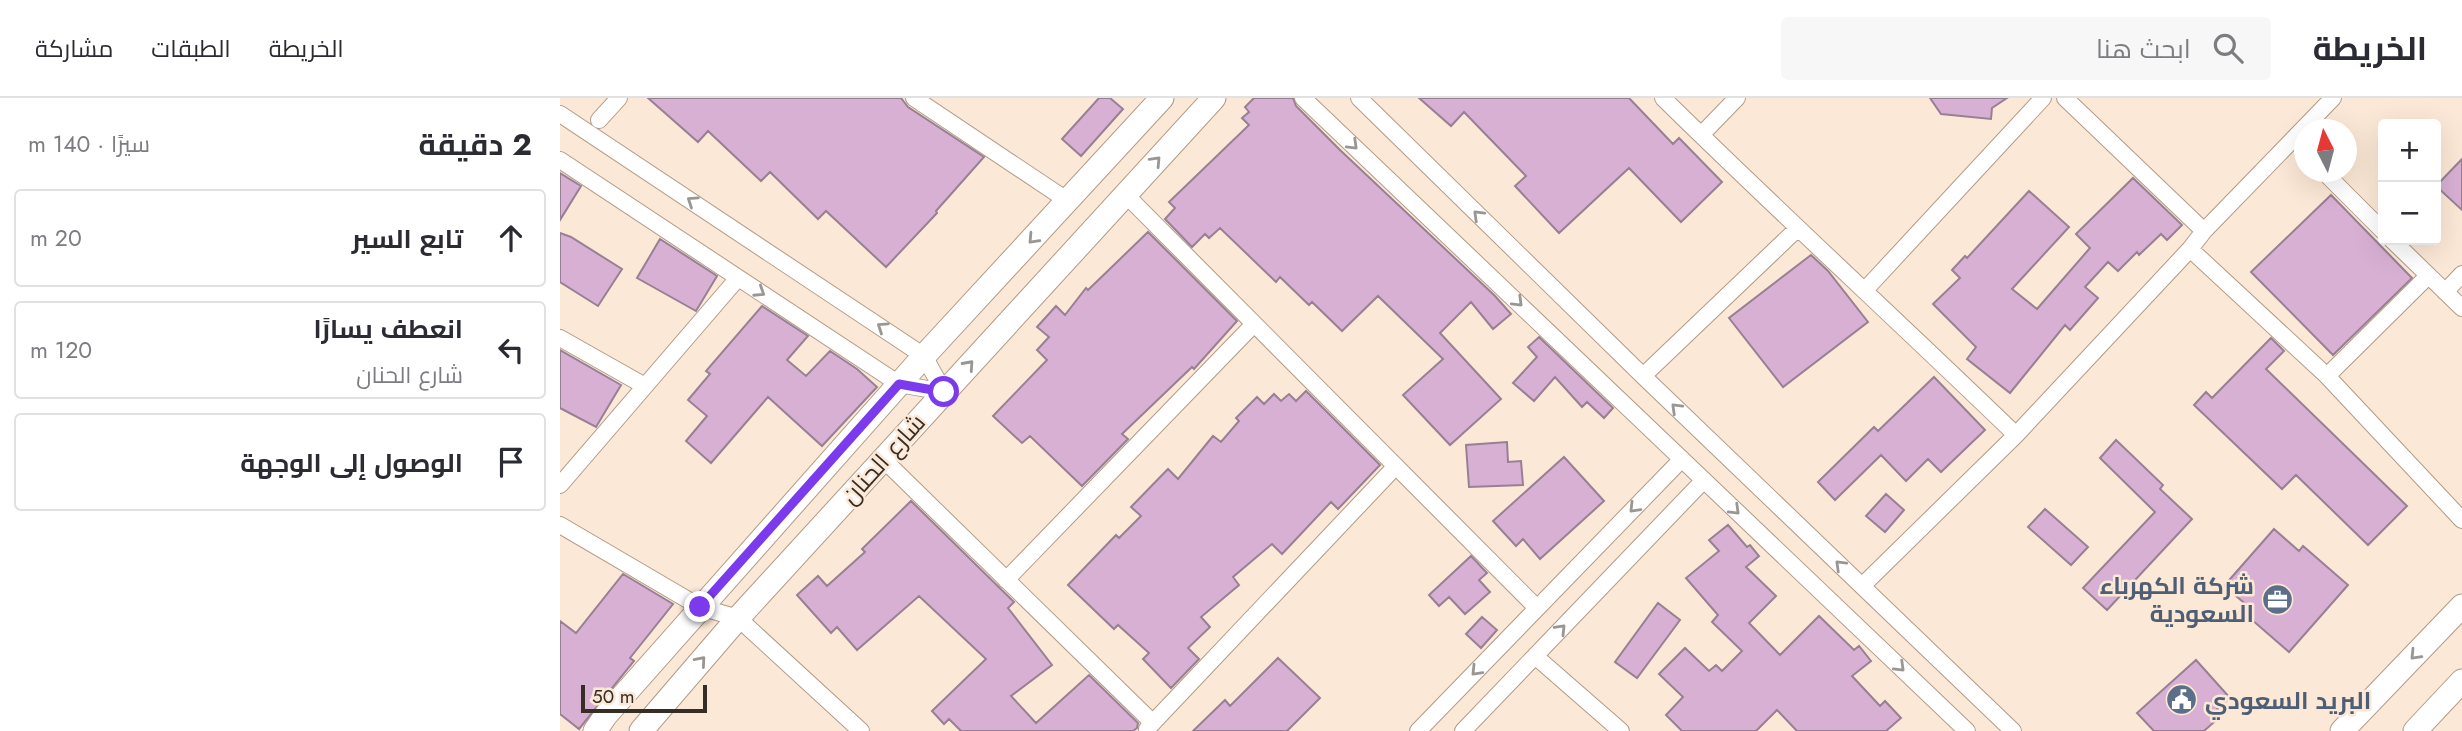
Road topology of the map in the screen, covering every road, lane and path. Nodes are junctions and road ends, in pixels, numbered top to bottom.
1 (619, 98) edge
2 (914, 98) edge
3 (1162, 98) edge
4 (1214, 98) edge
5 (1303, 98) edge
6 (1359, 98) edge
7 (1663, 98) edge
8 (1737, 98) edge
9 (2043, 98) edge
10 (2065, 98) edge
11 (2333, 98) edge
12 (560, 114) edge
13 (599, 120) dead end
14 (1701, 135) junction
15 (2292, 140) joint
16 (560, 160) edge
17 (2334, 182) edge
18 (1125, 194) junction
19 (1068, 201) junction
20 (2378, 226) edge
21 (1797, 229) junction
22 (2204, 231) junction
23 (2397, 245) edge
24 (2190, 249) junction
25 (2462, 274) edge
26 (2428, 276) junction
27 (738, 278) junction
28 (1865, 290) junction
29 (2445, 292) junction
30 (2462, 309) edge
31 (1254, 324) junction
32 (560, 338) edge
33 (924, 356) junction
34 (1643, 376) junction
35 (2327, 376) junction
36 (899, 384) junction
37 (645, 386) junction
38 (944, 392) junction
39 (2016, 435) junction
40 (1682, 458) junction
41 (883, 459) junction
42 (1395, 466) junction
43 (1704, 480) junction
44 (560, 485) edge
45 (2462, 520) edge
46 (560, 525) edge
47 (1006, 580) junction
48 (1862, 586) junction
49 (2462, 606) edge
50 (700, 607) junction
51 (1536, 608) junction
52 (738, 618) junction
53 (1535, 656) junction
54 (2462, 681) edge
55 (1149, 727) edge
56 (595, 731) edge
57 (640, 731) edge
58 (861, 731) edge
59 (1418, 731) edge
60 (1463, 731) edge
61 (1621, 731) edge
62 (1966, 731) edge
63 (2013, 731) edge
64 (2342, 731) edge
65 (2415, 731) edge

1 - 13 street
2 - 19 street
3 - 19 street, شارع الحنان
18 -> 4 street, شارع الحنان
5 -> 40 street
34 -> 6 street
7 - 14 street
8 - 14 street
9 - 28 street
10 - 22 street
11 - 15 street
33 -> 12 street
14 - 21 street
15 - 22 street
16 - 27 street
17 - 20 street
18 - 31 street
38 -> 18 street, شارع الحنان
19 -> 33 street, شارع الحنان
21 - 28 street
21 - 34 street
22 - 24 street
23 - 26 street
24 - 35 street
24 - 39 street
25 - 29 street
26 - 29 street
26 - 35 street
27 -> 36 street
27 - 37 street
28 - 39 street
29 - 30 street
31 - 42 street
31 - 47 street
32 - 37 street
33 - 36 street, شارع الحنان
33 - 38 street
48 -> 34 street
35 - 45 street
36 - 38 street
36 - 50 street, شارع الحنان
37 - 44 street
38 - 41 street, شارع الحنان
39 - 48 street
40 - 43 street
40 -> 51 street
41 - 47 street
41 - 52 street, شارع الحنان
42 - 51 street
42 - 55 street
53 -> 43 street
43 -> 62 street
46 - 50 street
47 - 55 street
48 - 63 street
49 -> 64 street
50 - 52 street
50 - 56 street, شارع الحنان
51 -> 59 street
57 -> 52 street, شارع الحنان
52 - 58 street
53 - 60 street
53 - 61 street
54 - 65 street

